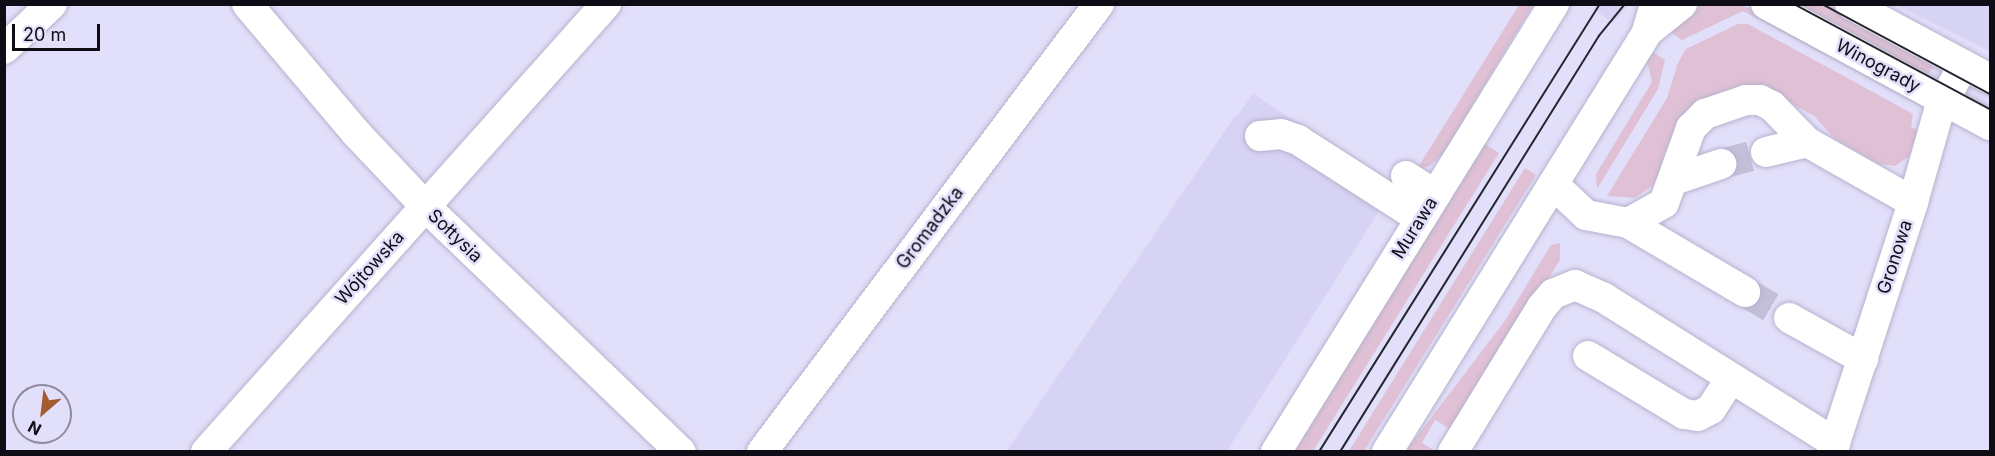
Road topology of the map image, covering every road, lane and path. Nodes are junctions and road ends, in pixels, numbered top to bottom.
1 (52, 4) edge
2 (247, 4) edge
3 (606, 4) edge
4 (1099, 4) edge
5 (1554, 4) edge
6 (1682, 4) edge
7 (1766, 4) edge
8 (1850, 4) edge
9 (1651, 18) edge
10 (4, 49) edge
11 (1963, 65) junction
12 (1990, 79) edge
13 (1944, 101) junction
14 (1990, 125) edge
15 (1260, 136) dead end
16 (1807, 142) junction
17 (1766, 152) tunnel mouth
18 (1721, 164) tunnel mouth
19 (1406, 176) dead end
20 (1674, 180) junction
21 (1553, 184) junction
22 (1913, 202) junction
23 (424, 207) junction
24 (1428, 207) junction
25 (1628, 223) junction
26 (1745, 292) tunnel mouth
27 (1789, 318) tunnel mouth
28 (1588, 356) dead end
29 (1863, 359) junction
30 (1731, 378) junction
31 (1834, 447) edge
32 (206, 452) edge
33 (681, 452) edge
34 (762, 452) edge
35 (1276, 452) edge
36 (1387, 452) edge
37 (1453, 452) edge

1 - 10 street
2 - 23 street, Sołtysia
3 - 23 street, Wójtowska
4 - 34 street, Gromadzka
5 - 24 street, Murawa
6 - 9 street
7 - 13 street, Winogrady
8 - 11 street
9 - 21 street
11 - 12 street
11 - 13 street, Gronowa
13 - 14 street, Winogrady
13 - 22 street, Gronowa
15 - 24 street
16 - 17 street
16 - 20 street
16 - 22 street
18 - 20 street
19 - 24 street
20 - 25 street
21 - 25 street
21 - 36 street
22 - 29 street, Gronowa
23 - 32 street, Wójtowska
23 - 33 street, Sołtysia
24 - 35 street, Murawa
25 - 26 street
27 - 29 street
28 - 30 street
29 - 31 street, Gronowa
30 - 31 street
30 - 37 street

